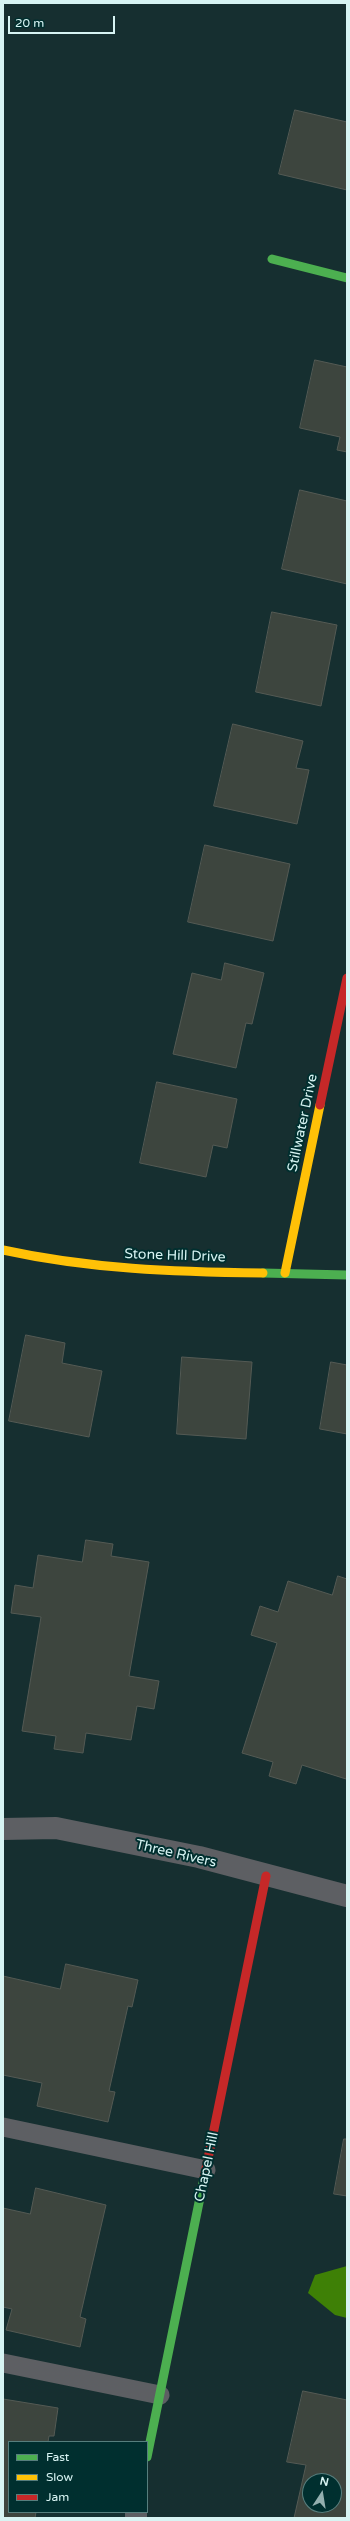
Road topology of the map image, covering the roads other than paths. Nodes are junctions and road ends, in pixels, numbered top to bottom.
1 (272, 259) dead end
2 (347, 278) edge
3 (347, 978) edge
4 (3, 1250) edge
5 (286, 1273) junction
6 (347, 1275) edge
7 (3, 1829) edge
8 (266, 1876) junction
9 (347, 1896) edge
10 (3, 2127) edge
11 (206, 2170) junction
12 (3, 2363) edge
13 (160, 2395) junction
14 (148, 2452) edge

1 - 2 street
3 - 5 street, Stillwater Drive
4 - 5 street, Stone Hill Drive
5 - 6 street, Stone Hill Drive
7 - 8 street, Three Rivers
8 - 9 street, Three Rivers
8 - 11 street, Chapel Hill
10 - 11 lane
11 - 13 street, Chapel Hill
12 - 13 lane
13 - 14 street, Chapel Hill

